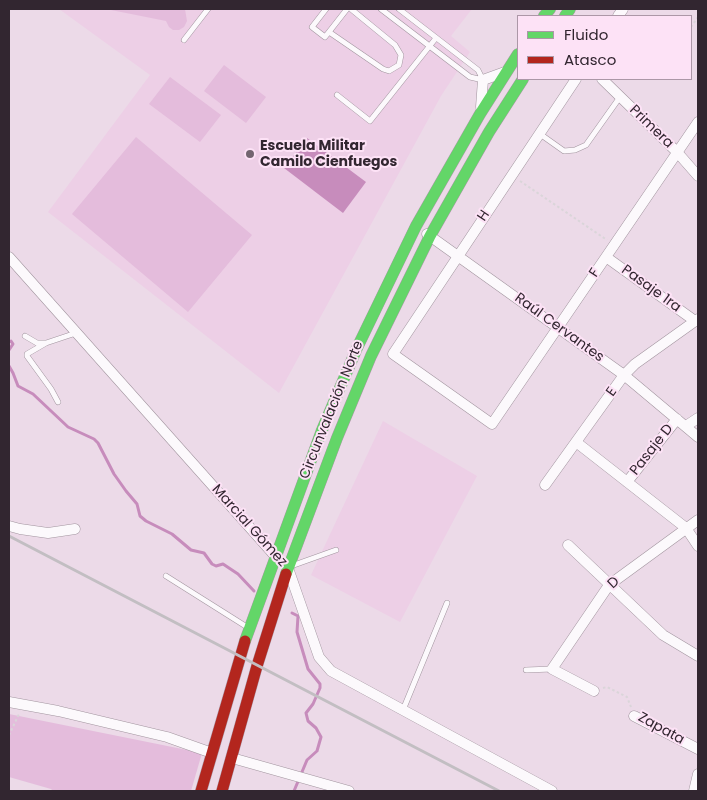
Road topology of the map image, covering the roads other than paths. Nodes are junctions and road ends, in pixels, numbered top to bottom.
1 (208, 9) edge
2 (326, 9) edge
3 (347, 9) edge
4 (351, 9) edge
5 (381, 9) edge
6 (399, 9) edge
7 (329, 32) junction
8 (436, 38) junction
9 (184, 40) dead end
10 (430, 46) junction
11 (517, 56) edge
12 (506, 72) junction
13 (517, 74) edge
14 (483, 80) junction
15 (521, 80) edge
16 (575, 80) edge
17 (603, 80) edge
18 (337, 95) dead end
19 (620, 97) junction
20 (480, 114) junction
21 (698, 122) edge
22 (489, 132) junction
23 (540, 134) junction
24 (677, 152) junction
25 (698, 176) edge
26 (416, 226) junction
27 (430, 236) junction
28 (458, 256) junction
29 (606, 256) junction
30 (9, 257) edge
31 (697, 320) edge
32 (558, 327) junction
33 (76, 333) junction
34 (25, 336) dead end
35 (46, 343) junction
36 (624, 375) junction
37 (58, 402) dead end
38 (698, 418) edge
39 (677, 419) junction
40 (492, 424) joint
41 (686, 426) junction
42 (698, 437) edge
43 (576, 442) junction
44 (627, 482) junction
45 (545, 485) dead end
46 (698, 520) edge
47 (9, 526) edge
48 (686, 528) junction
49 (74, 530) dead end
50 (568, 546) dead end
51 (698, 546) edge
52 (336, 550) dead end
53 (275, 556) junction
54 (288, 567) junction
55 (166, 576) dead end
56 (609, 585) junction
57 (447, 604) dead end
58 (249, 629) junction
59 (698, 656) edge
60 (552, 669) junction
61 (526, 670) dead end
62 (594, 691) road end
63 (9, 702) edge
64 (402, 711) junction
65 (634, 716) road end
66 (698, 749) edge
67 (212, 753) junction
68 (232, 758) junction
69 (698, 774) edge
70 (201, 791) edge
71 (222, 791) edge
72 (350, 791) edge
73 (552, 791) edge
74 (694, 791) edge

1 - 9 lane
2 - 7 lane
3 - 7 lane
4 - 7 lane
5 - 10 lane
6 - 8 lane
8 - 10 lane
8 - 14 lane
10 - 14 lane
10 - 18 lane
11 - 12 highway, Circunvalación Norte
12 - 13 street
12 - 14 street
12 - 20 highway, Circunvalación Norte
14 - 20 street
15 - 22 highway, Circunvalación Norte
16 - 23 street, H
17 - 19 street, Primera
19 - 23 lane
19 - 24 street, Primera
20 - 22 street
20 - 26 highway, Circunvalación Norte
21 - 24 street, F
22 - 27 highway, Circunvalación Norte
23 - 28 street, H
24 - 25 street, Primera
24 - 29 street, F
26 - 27 street, Raúl Cervantes
26 - 53 highway, Circunvalación Norte
27 - 28 street, Raúl Cervantes
27 - 54 highway, Circunvalación Norte
28 - 32 street, Raúl Cervantes
28 - 40 street, H
29 - 31 street, Pasaje 1ra
29 - 32 street, F
30 - 33 street, Marcial Gómez
31 - 36 street, E
32 - 36 street, Raúl Cervantes
32 - 40 street, F
33 - 35 lane
33 - 53 street, Marcial Gómez
34 - 35 lane
35 - 37 lane
36 - 39 street, Raúl Cervantes
36 - 43 street, E
38 - 41 street, Pasaje D
39 - 41 street, Raúl Cervantes
39 - 44 street, Pasaje D
41 - 42 street, Raúl Cervantes
43 - 44 street
43 - 45 street, E
44 - 48 street
46 - 48 street, D
47 - 49 street
48 - 51 street
48 - 56 street, D
50 - 56 street
52 - 54 lane
53 - 54 street, Marcial Gómez
53 - 58 highway, Circunvalación Norte
54 - 64 street, Marcial Gómez
54 - 68 highway, Circunvalación Norte
55 - 58 lane
56 - 59 street
56 - 60 street, D
57 - 64 lane
58 - 67 highway, Circunvalación Norte
60 - 61 lane
60 - 62 street
63 - 67 street
64 - 73 street, Marcial Gómez
65 - 66 street, Zapata
67 - 70 highway, Circunvalación Norte
68 - 71 highway, Circunvalación Norte
68 - 72 street
69 - 74 street

